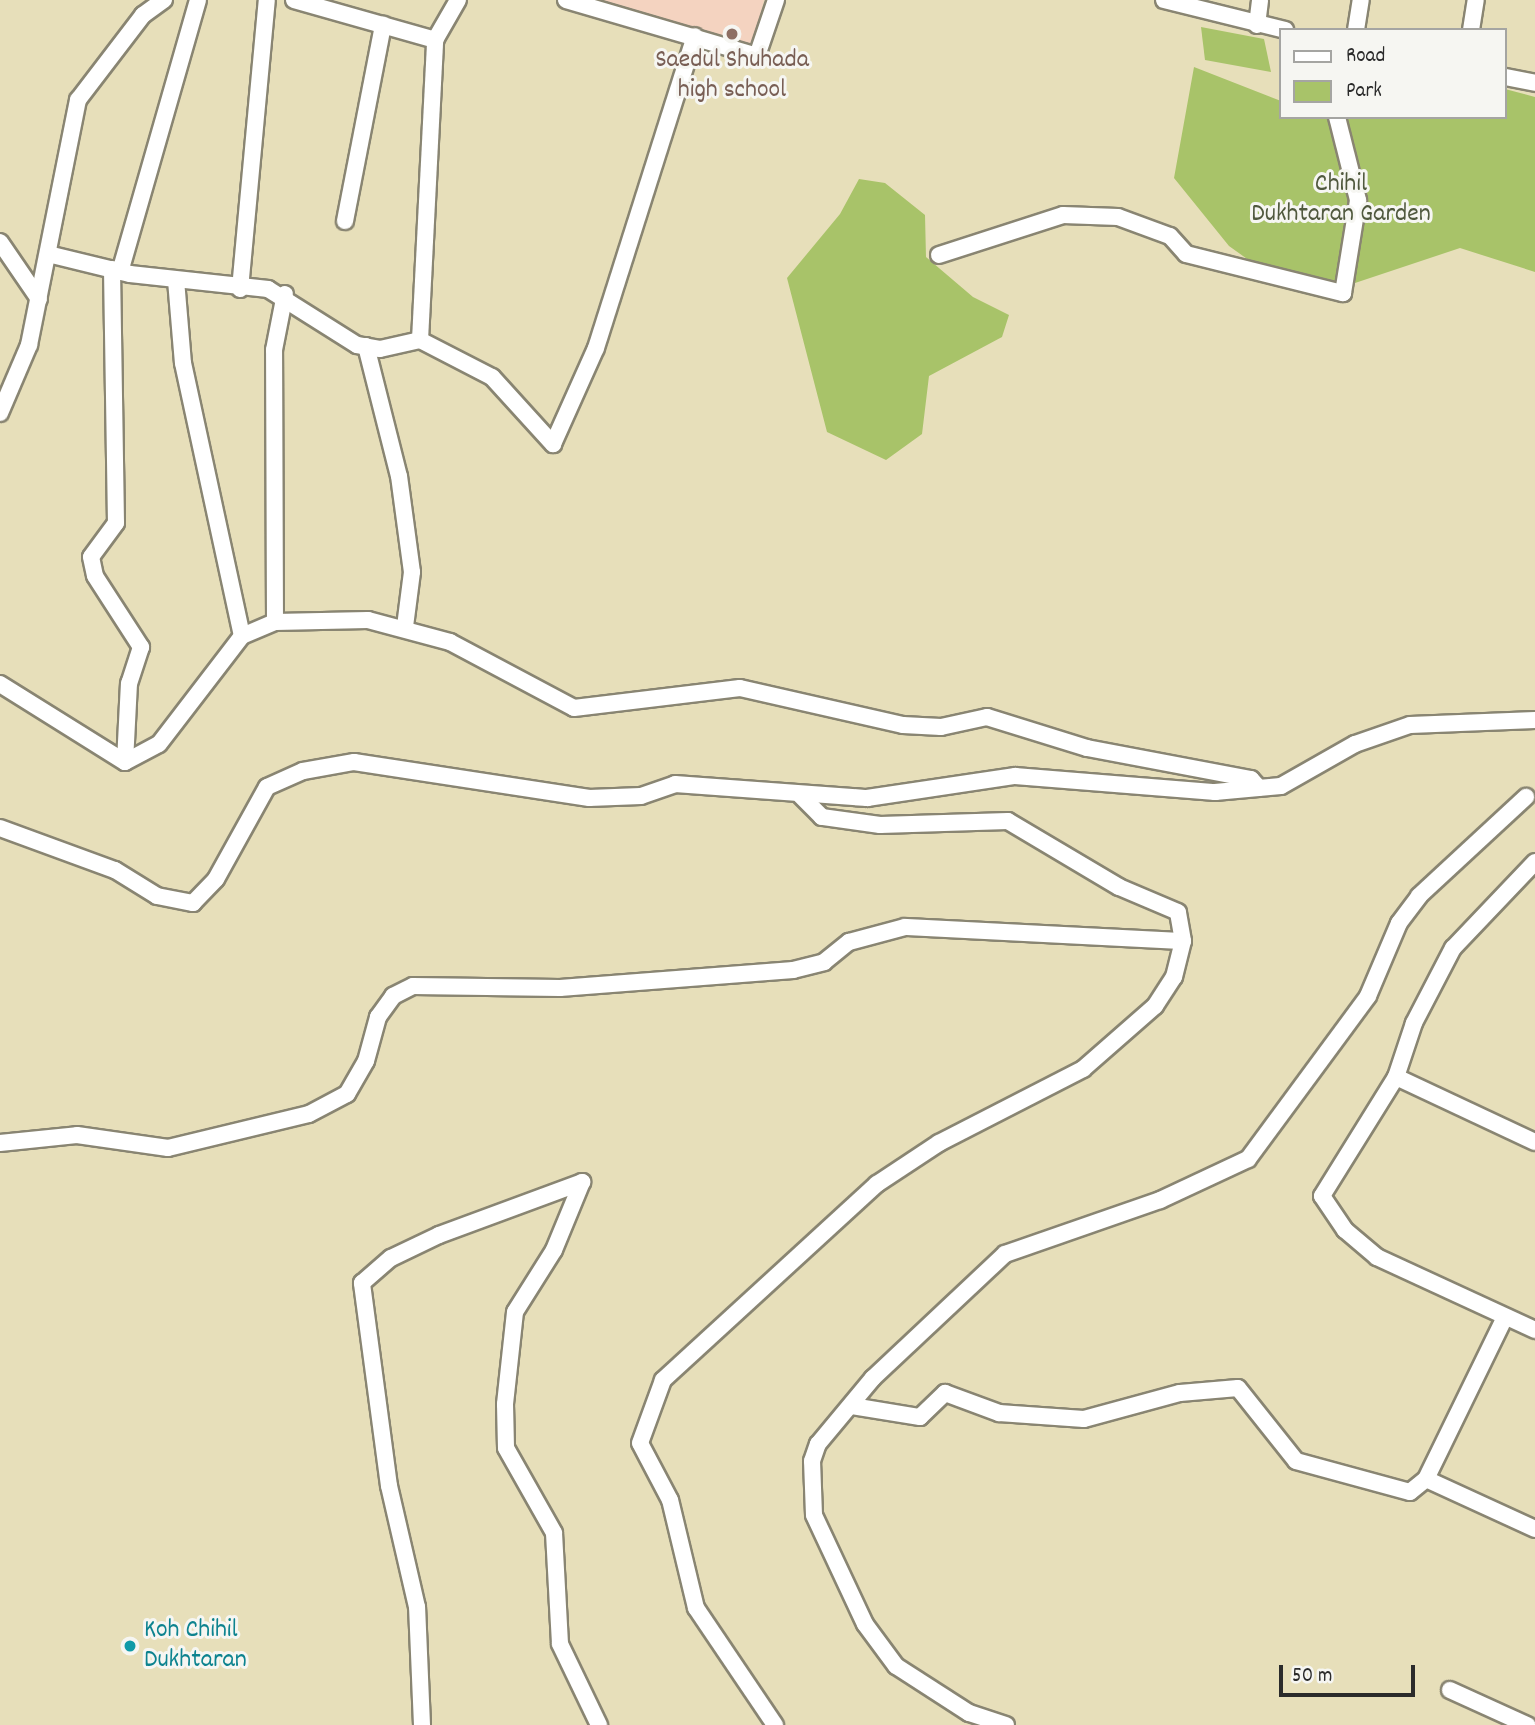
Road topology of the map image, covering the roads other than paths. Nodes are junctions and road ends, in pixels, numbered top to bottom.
1 (164, 0) edge
2 (198, 0) edge
3 (267, 0) edge
4 (294, 0) edge
5 (458, 0) edge
6 (566, 0) edge
7 (776, 0) edge
8 (1164, 0) edge
9 (1260, 0) edge
10 (1361, 0) edge
11 (1476, 0) edge
12 (144, 8) edge
13 (383, 25) junction
14 (1257, 25) junction
15 (1356, 28) edge
16 (1471, 28) edge
17 (1280, 29) edge
18 (695, 36) junction
19 (435, 40) junction
20 (1507, 77) edge
21 (1535, 83) edge
22 (1338, 119) edge
23 (345, 221) dead end
24 (0, 243) edge
25 (48, 254) junction
26 (939, 256) dead end
27 (116, 270) junction
28 (176, 280) junction
29 (240, 289) junction
30 (285, 295) junction
31 (39, 299) junction
32 (420, 340) junction
33 (366, 346) junction
34 (0, 414) edge
35 (275, 622) junction
36 (405, 627) junction
37 (242, 636) junction
38 (0, 684) edge
39 (1535, 720) edge
40 (125, 762) junction
41 (1259, 788) junction
42 (801, 796) junction
43 (1525, 797) dead end
44 (0, 828) edge
45 (1535, 862) edge
46 (1183, 941) junction
47 (1396, 1077) junction
48 (1535, 1142) edge
49 (0, 1143) edge
50 (1505, 1317) junction
51 (1535, 1331) edge
52 (852, 1406) junction
53 (1426, 1479) junction
54 (1535, 1529) edge
55 (1450, 1690) dead end
56 (422, 1725) edge
57 (598, 1725) edge
58 (775, 1725) edge
59 (1006, 1725) edge
60 (1527, 1725) edge

1 - 12 street
2 - 27 street
3 - 29 street
4 - 13 street
5 - 19 street
6 - 18 street
7 - 18 street
8 - 14 street
9 - 14 street
10 - 15 street
11 - 16 street
12 - 25 street
13 - 19 street
13 - 23 street
14 - 17 street
18 - 32 street
19 - 32 street
20 - 21 street
22 - 26 street
24 - 31 street
25 - 27 street
25 - 31 street
27 - 28 street
27 - 40 street
28 - 29 street
28 - 37 street
29 - 30 street
30 - 33 street
30 - 35 street
31 - 34 street
32 - 33 street
33 - 36 street
35 - 36 street
35 - 37 street
36 - 41 street
37 - 40 street
38 - 40 street
39 - 41 street
41 - 42 street
42 - 44 street
42 - 46 street
43 - 52 street
45 - 47 street
46 - 49 street
46 - 58 street
47 - 48 street
47 - 50 street
50 - 51 street
50 - 53 street
52 - 53 street
52 - 59 street
53 - 54 street
55 - 60 street
56 - 57 street

